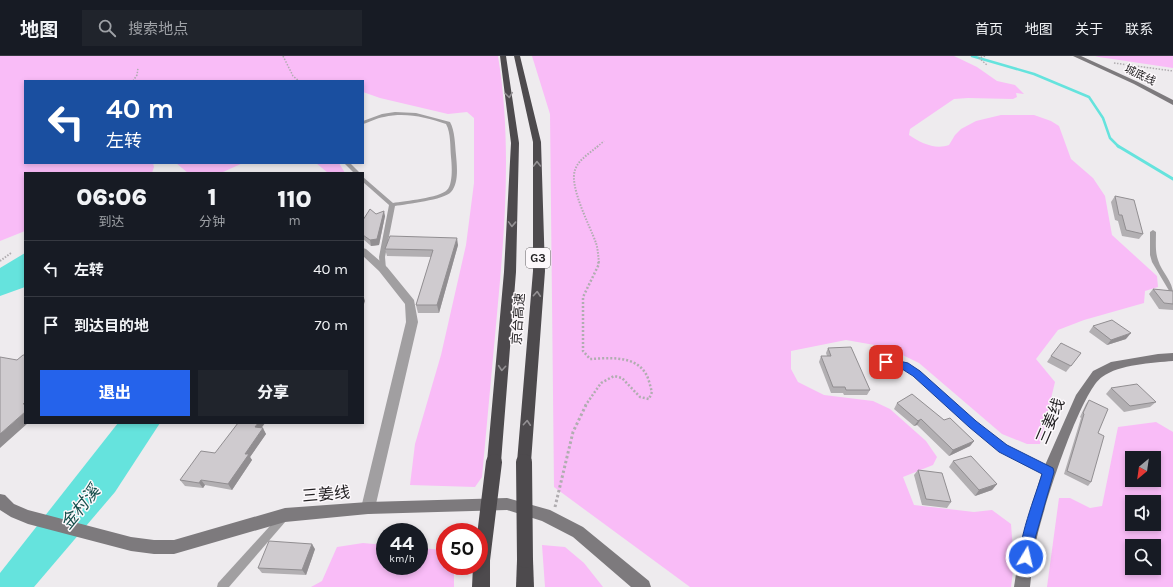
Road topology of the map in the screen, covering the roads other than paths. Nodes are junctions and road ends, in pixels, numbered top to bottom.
1 (503, 56) edge
2 (517, 56) edge
3 (1076, 56) edge
4 (1173, 103) edge
5 (364, 124) edge
6 (348, 164) edge
7 (356, 172) edge
8 (364, 180) edge
9 (392, 205) junction
10 (1153, 232) dead end
11 (364, 252) edge
12 (383, 269) junction
13 (1173, 292) edge
14 (1173, 357) edge
15 (874, 362) dead end
16 (1049, 472) junction
17 (0, 500) edge
18 (368, 508) junction
19 (285, 515) junction
20 (222, 587) edge
21 (481, 587) edge
22 (525, 587) edge
23 (643, 587) edge
24 (1022, 587) edge

1 -> 21 highway, 京台高速 / G3, bridge
22 -> 2 highway, 京台高速 / G3, bridge
3 - 4 main road, 城底线
5 - 9 lane
6 - 7 lane
8 - 9 lane
9 - 12 lane
10 - 13 lane
11 - 12 street
12 - 18 street
14 - 16 main road, 三姜线
15 - 16 lane
16 - 24 main road, 三姜线
17 - 19 main road, 三姜线
18 - 19 main road, 三姜线
18 - 23 main road, 三姜线
19 - 20 lane

